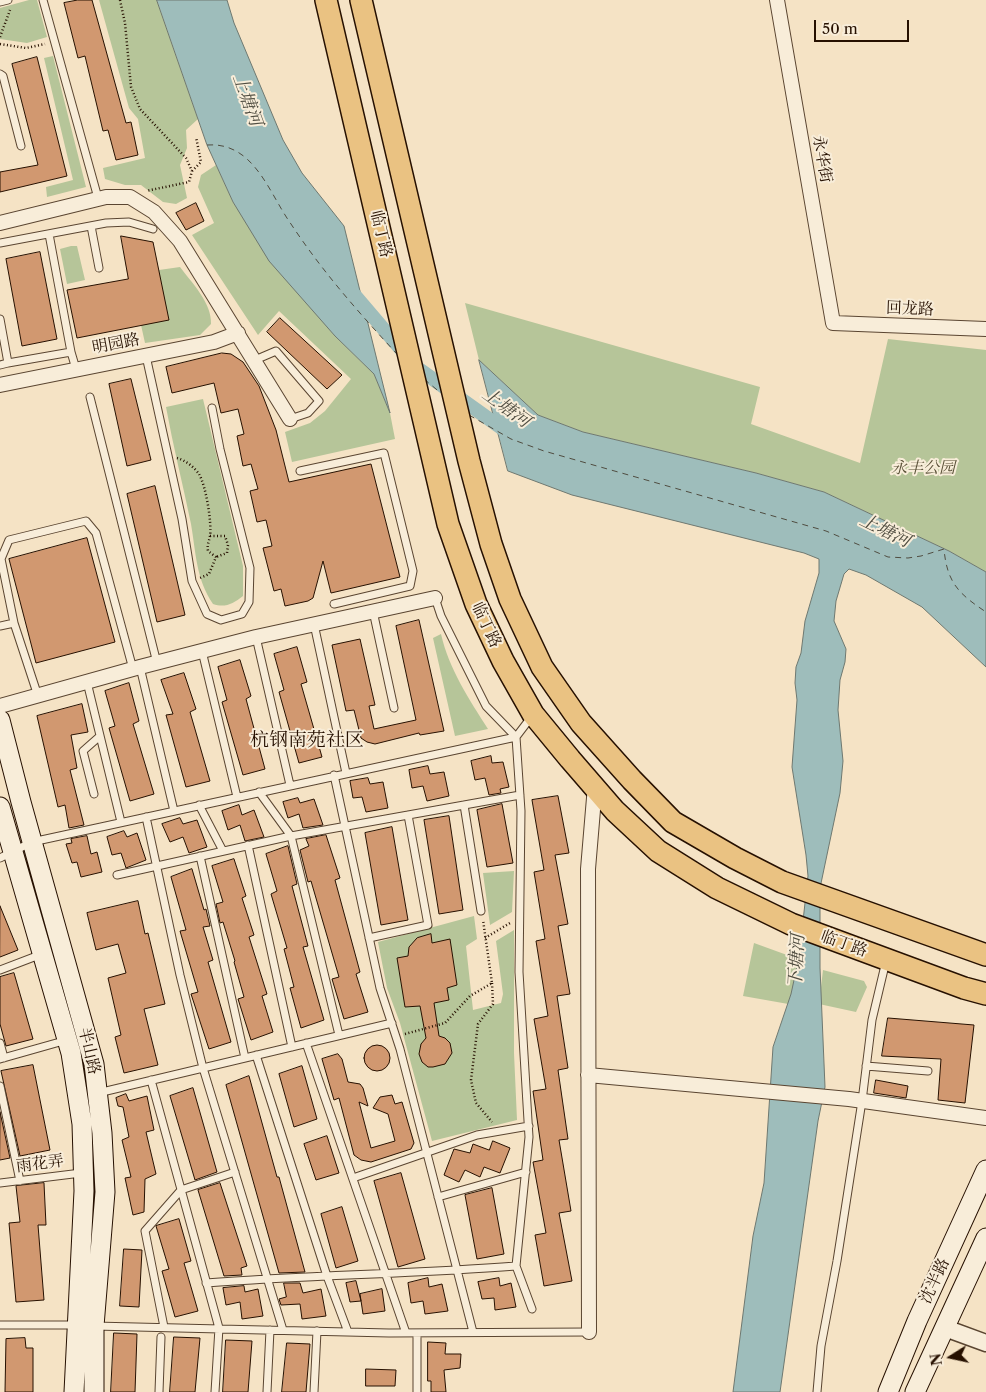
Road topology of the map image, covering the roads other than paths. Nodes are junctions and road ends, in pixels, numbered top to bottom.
1 (8, 0) edge
2 (43, 0) edge
3 (326, 0) edge
4 (361, 0) edge
5 (776, 0) edge
6 (0, 2) edge
7 (0, 74) edge
8 (21, 146) dead end
9 (98, 198) junction
10 (0, 222) edge
11 (91, 226) junction
12 (153, 229) dead end
13 (49, 234) junction
14 (0, 243) edge
15 (98, 268) dead end
16 (0, 320) edge
17 (833, 323) joint
18 (986, 329) edge
19 (238, 333) junction
20 (71, 352) junction
21 (146, 356) junction
22 (255, 360) junction
23 (8, 364) junction
24 (0, 365) edge
25 (76, 369) junction
26 (0, 385) edge
27 (90, 397) dead end
28 (212, 408) dead end
29 (290, 418) joint
30 (300, 471) dead end
31 (410, 586) junction
32 (435, 598) joint
33 (415, 602) junction
34 (334, 604) dead end
35 (373, 611) junction
36 (14, 623) junction
37 (314, 624) junction
38 (0, 626) edge
39 (256, 638) junction
40 (202, 651) junction
41 (157, 663) junction
42 (136, 668) junction
43 (87, 682) junction
44 (38, 696) junction
45 (0, 706) edge
46 (394, 708) dead end
47 (533, 714) junction
48 (0, 720) edge
49 (100, 736) junction
50 (516, 737) junction
51 (346, 773) junction
52 (334, 775) junction
53 (290, 785) junction
54 (594, 786) junction
55 (259, 792) junction
56 (94, 794) dead end
57 (520, 795) junction
58 (237, 797) junction
59 (199, 805) junction
60 (464, 805) junction
61 (0, 807) edge
62 (174, 811) junction
63 (408, 815) junction
64 (146, 817) junction
65 (121, 822) junction
66 (345, 826) junction
67 (291, 836) junction
68 (32, 842) junction
69 (248, 845) junction
70 (223, 851) junction
71 (6, 855) edge
72 (200, 856) junction
73 (156, 866) junction
74 (117, 875) dead end
75 (481, 910) road end
76 (369, 938) junction
77 (42, 954) junction
78 (986, 956) edge
79 (886, 959) junction
80 (0, 970) edge
81 (986, 994) edge
82 (392, 1023) junction
83 (338, 1035) junction
84 (67, 1040) junction
85 (0, 1043) edge
86 (306, 1043) junction
87 (292, 1046) junction
88 (256, 1055) junction
89 (245, 1058) junction
90 (2, 1059) edge
91 (866, 1066) junction
92 (203, 1068) junction
93 (928, 1071) dead end
94 (588, 1075) junction
95 (151, 1080) junction
96 (0, 1086) edge
97 (98, 1093) junction
98 (862, 1101) junction
99 (986, 1118) edge
100 (529, 1126) junction
101 (427, 1153) junction
102 (986, 1170) edge
103 (84, 1172) junction
104 (235, 1172) junction
105 (526, 1172) junction
106 (353, 1178) junction
107 (20, 1181) junction
108 (0, 1183) edge
109 (181, 1190) junction
110 (438, 1197) junction
111 (986, 1238) edge
112 (516, 1266) junction
113 (457, 1271) junction
114 (386, 1274) junction
115 (327, 1276) junction
116 (268, 1278) junction
117 (206, 1282) junction
118 (532, 1309) dead end
119 (0, 1325) edge
120 (85, 1326) junction
121 (164, 1327) junction
122 (219, 1328) junction
123 (945, 1328) junction
124 (270, 1330) junction
125 (283, 1330) junction
126 (317, 1331) junction
127 (348, 1332) junction
128 (473, 1332) junction
129 (589, 1332) joint
130 (406, 1333) junction
131 (417, 1333) junction
132 (161, 1337) dead end
133 (986, 1343) edge
134 (74, 1392) edge
135 (94, 1392) edge
136 (159, 1392) edge
137 (215, 1392) edge
138 (267, 1392) edge
139 (314, 1392) edge
140 (417, 1392) edge
141 (818, 1392) edge
142 (888, 1392) edge
143 (915, 1392) edge

1 - 6 lane
2 - 9 lane
3 - 47 main road, 临丁路
4 - 78 main road, 临丁路
5 - 17 street, 永华街
7 - 8 lane
9 - 10 street
9 - 19 street
11 - 12 lane
11 - 13 lane
11 - 15 lane
13 - 14 lane
13 - 20 lane
16 - 23 lane
17 - 18 street, 回龙路
19 - 21 street, 明园路
19 - 22 street
20 - 23 lane
20 - 25 lane
21 - 25 street, 明园路
21 - 28 lane
22 - 29 street
22 - 29 lane
23 - 24 lane
25 - 26 street, 明园路
27 - 41 lane
30 - 31 lane
31 - 33 lane
31 - 34 lane
32 - 33 street
32 - 50 lane
33 - 35 street
35 - 37 street
35 - 46 lane
36 - 38 lane
36 - 42 lane
36 - 44 lane
37 - 39 street
37 - 51 lane
39 - 40 street
39 - 53 lane
40 - 41 street
40 - 58 lane
41 - 42 street
42 - 43 street
42 - 62 lane
43 - 44 street
43 - 49 lane
44 - 45 street
47 - 50 lane
47 - 54 main road, 临丁路
48 - 68 main road, 半山路
49 - 56 lane
49 - 65 lane
50 - 51 lane
50 - 57 lane
51 - 52 lane
52 - 53 lane
52 - 66 lane
53 - 55 lane
54 - 79 main road, 临丁路
54 - 94 street
55 - 58 lane
55 - 67 lane
57 - 60 lane
57 - 100 lane
58 - 59 lane
59 - 62 lane
59 - 70 lane
60 - 63 lane
60 - 75 lane
61 - 71 main road, 半山路
62 - 64 lane
63 - 66 lane
63 - 76 lane
64 - 65 lane
64 - 73 lane
65 - 68 lane
66 - 67 lane
66 - 76 lane
67 - 69 lane
67 - 83 lane
68 - 71 lane
68 - 97 main road, 半山路
69 - 70 lane
69 - 87 lane
70 - 72 lane
71 - 77 main road, 半山路
72 - 73 lane
72 - 89 lane
73 - 74 lane
73 - 92 lane
76 - 82 lane
77 - 80 lane
77 - 84 main road, 半山路
79 - 81 main road, 临丁路
79 - 91 lane
82 - 83 lane
82 - 101 lane
83 - 86 lane
84 - 90 lane
84 - 103 main road, 半山路
85 - 90 lane
86 - 87 lane
86 - 106 lane
87 - 88 lane
88 - 89 lane
88 - 115 lane
89 - 92 lane
91 - 93 lane
91 - 98 lane
92 - 95 lane
92 - 104 lane
94 - 98 street
94 - 129 street
95 - 97 lane
95 - 109 lane
96 - 107 lane
97 - 120 main road, 半山路
98 - 99 street
98 - 141 lane
100 - 101 lane
100 - 105 lane
101 - 106 lane
101 - 110 lane
102 - 142 main road, 沈半路
103 - 107 lane, 雨花弄
103 - 120 main road, 半山路
104 - 109 lane
104 - 116 lane
105 - 110 lane
105 - 112 lane
106 - 114 lane
107 - 108 lane, 雨花弄
109 - 117 lane
109 - 121 lane
110 - 113 lane
111 - 123 main road, 沈半路
112 - 113 lane
112 - 118 lane
113 - 114 lane
113 - 128 lane
114 - 115 lane
114 - 130 lane
115 - 116 lane
115 - 127 lane
116 - 117 lane
116 - 125 lane
117 - 122 lane
119 - 120 lane
120 - 121 lane
120 - 134 main road, 半山路
120 - 135 main road, 半山路
121 - 122 lane
122 - 124 lane
122 - 137 lane
123 - 133 street
123 - 143 main road, 沈半路
124 - 125 lane
124 - 138 lane
125 - 126 lane
126 - 127 lane
126 - 139 lane
127 - 130 lane
128 - 129 lane
128 - 131 lane
130 - 131 lane
131 - 140 lane
132 - 136 lane

